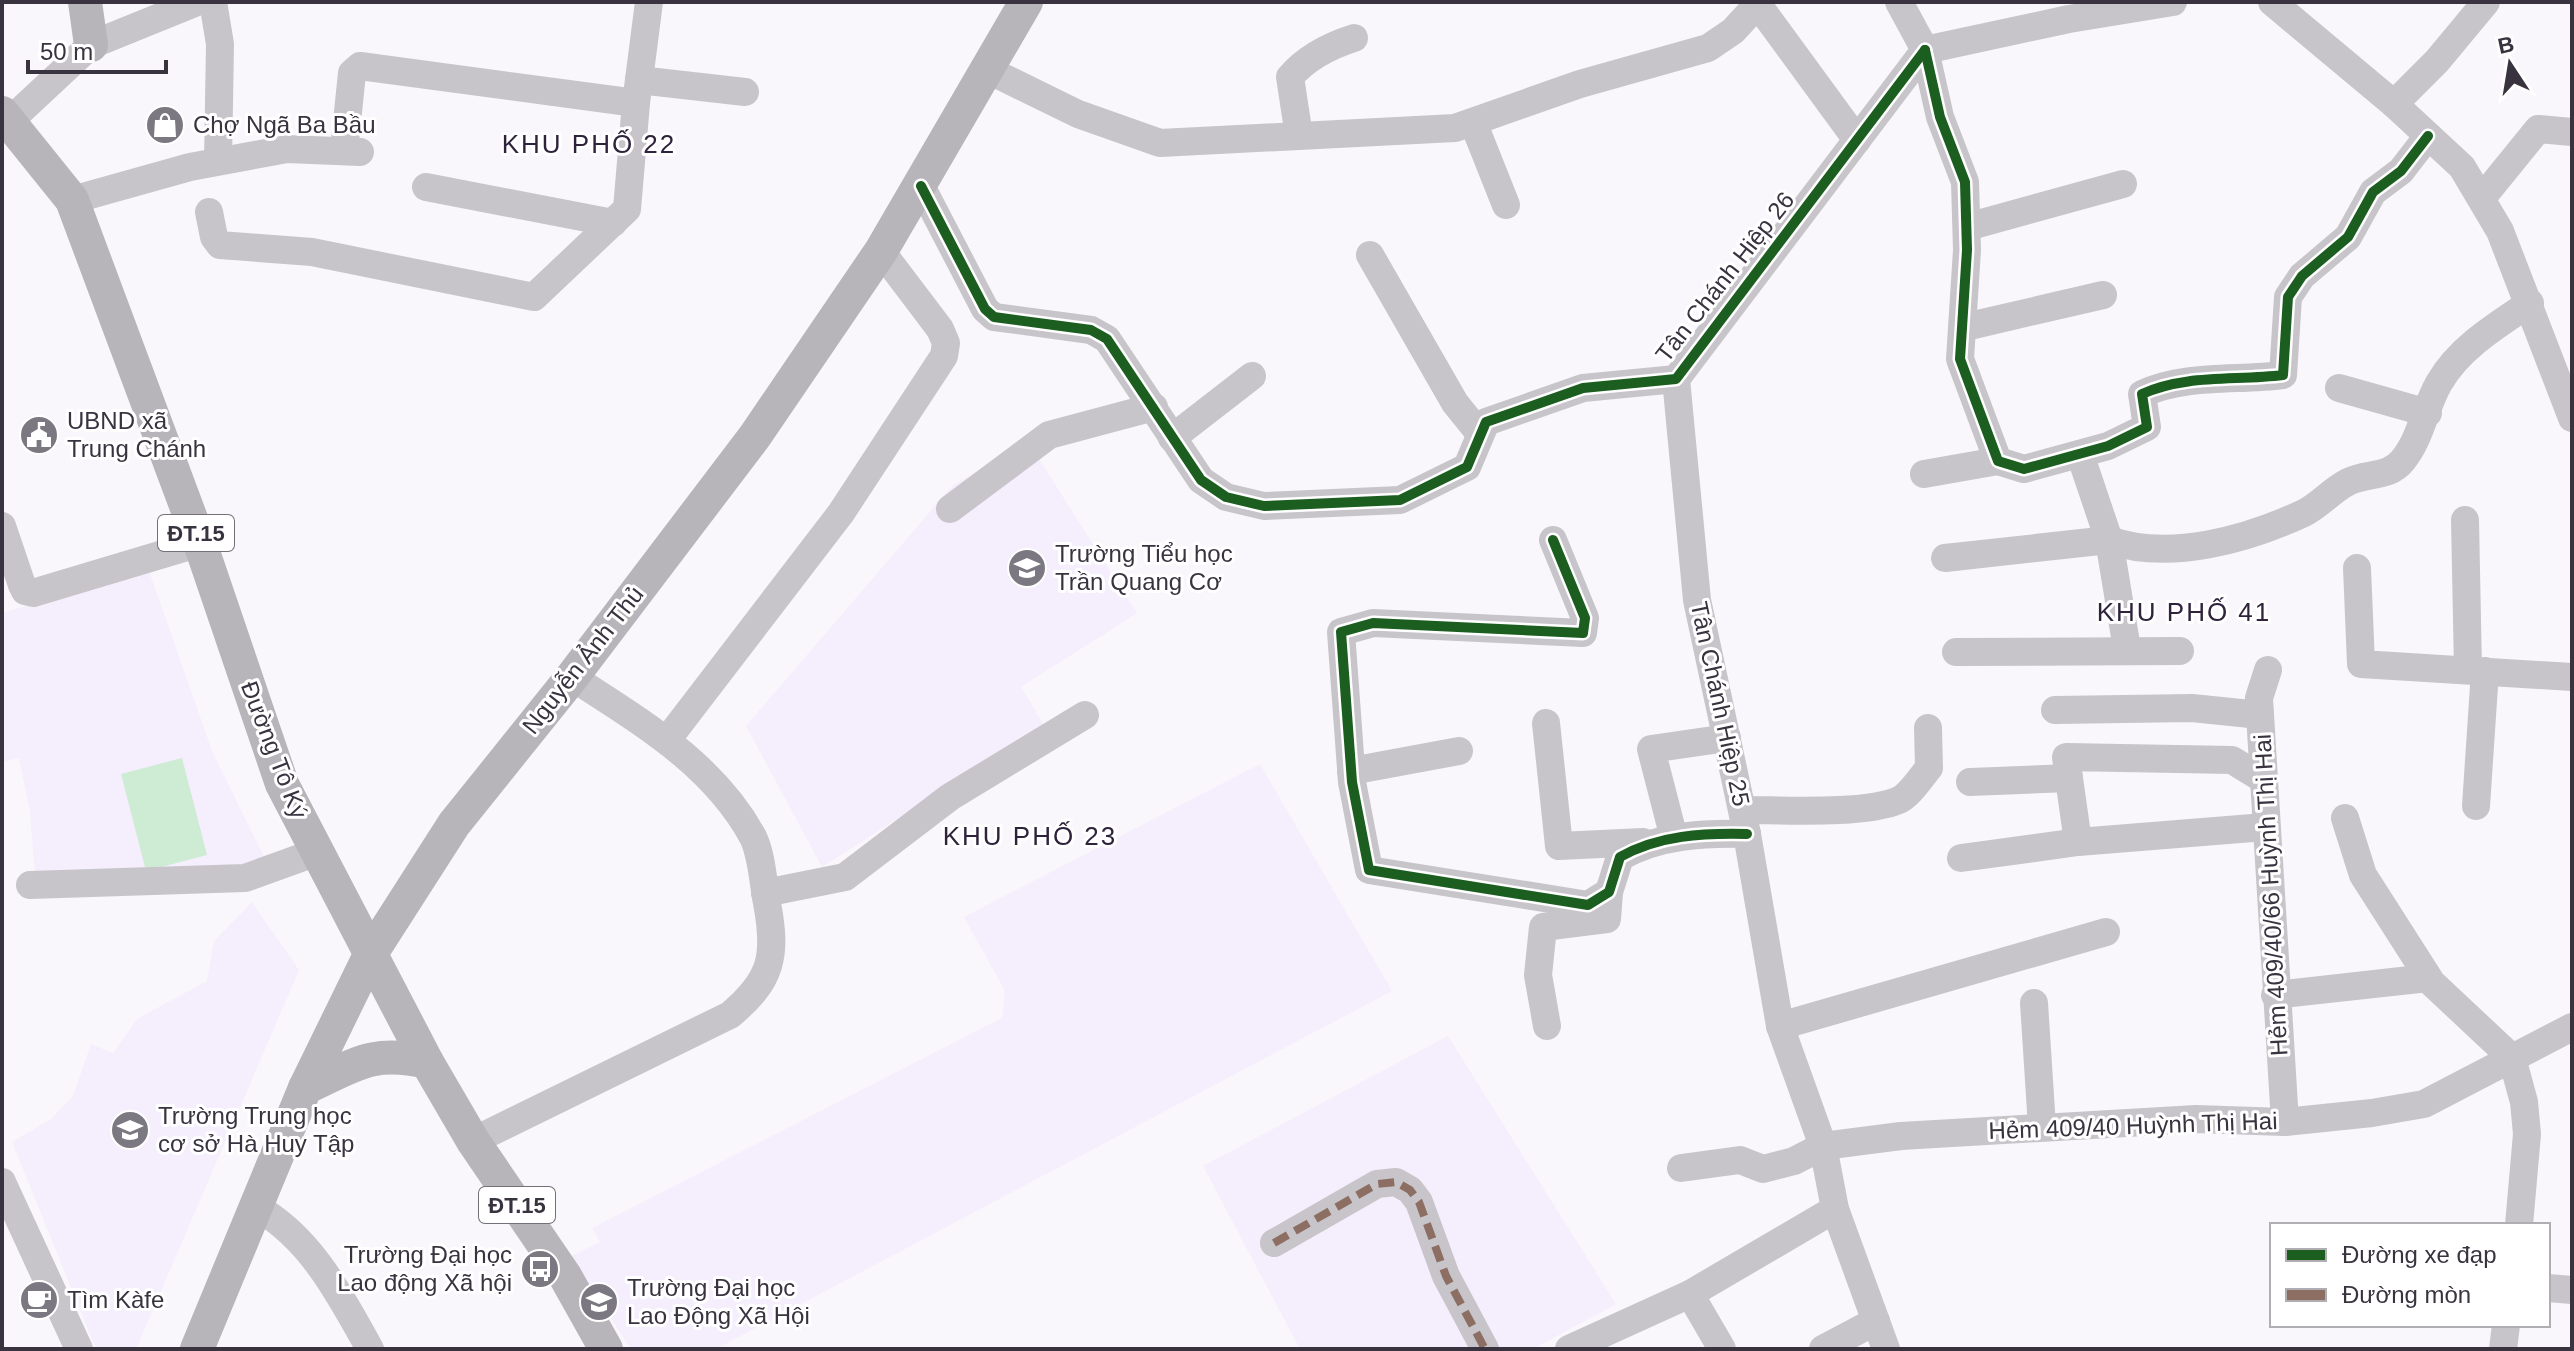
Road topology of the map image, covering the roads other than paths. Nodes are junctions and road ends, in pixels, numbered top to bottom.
1 (85, 2) edge
2 (197, 2) edge
3 (213, 2) edge
4 (649, 2) edge
5 (1026, 2) edge
6 (1899, 2) edge
7 (2173, 2) edge
8 (2272, 2) edge
9 (2486, 2) edge
10 (1757, 3) edge
11 (2066, 11) edge
12 (1354, 38) dead end
13 (91, 45) junction
14 (1925, 50) junction
15 (988, 70) junction
16 (637, 92) junction
17 (745, 92) dead end
18 (2394, 104) junction
19 (4, 120) edge
20 (1473, 122) junction
21 (2572, 132) edge
22 (1299, 136) junction
23 (2428, 136) junction
24 (1857, 140) junction
25 (218, 161) junction
26 (2123, 184) dead end
27 (921, 186) junction
28 (426, 187) dead end
29 (2482, 198) junction
30 (72, 200) junction
31 (1506, 205) dead end
32 (209, 212) dead end
33 (613, 223) junction
34 (1967, 227) junction
35 (881, 251) junction
36 (1370, 255) dead end
37 (2103, 295) dead end
38 (2530, 303) junction
39 (1965, 327) junction
40 (1252, 376) dead end
41 (1676, 379) junction
42 (2339, 388) dead end
43 (1154, 407) junction
44 (2428, 413) junction
45 (2572, 418) edge
46 (1480, 434) junction
47 (1172, 438) junction
48 (2080, 454) junction
49 (1998, 461) junction
50 (1924, 474) dead end
51 (950, 509) dead end
52 (2465, 520) dead end
53 (2, 526) edge
54 (1553, 540) dead end
55 (2109, 540) junction
56 (200, 543) junction
57 (1945, 558) dead end
58 (2357, 568) dead end
59 (2127, 649) junction
60 (2180, 651) dead end
61 (1956, 652) dead end
62 (2268, 670) dead end
63 (2477, 671) junction
64 (572, 677) junction
65 (2572, 677) edge
66 (2055, 710) dead end
67 (1085, 715) dead end
68 (2260, 715) junction
69 (1546, 723) dead end
70 (1928, 728) dead end
71 (1727, 738) junction
72 (667, 740) junction
73 (1459, 751) dead end
74 (1351, 771) junction
75 (2069, 778) junction
76 (2263, 779) junction
77 (1970, 782) dead end
78 (2476, 806) dead end
79 (2345, 818) dead end
80 (1745, 822) junction
81 (2265, 827) junction
82 (1661, 840) junction
83 (2078, 842) junction
84 (317, 852) junction
85 (1961, 858) dead end
86 (30, 885) dead end
87 (1609, 892) junction
88 (765, 893) junction
89 (2106, 932) dead end
90 (370, 955) junction
91 (2428, 978) junction
92 (2275, 995) junction
93 (2034, 1003) dead end
94 (1547, 1026) dead end
95 (1780, 1026) junction
96 (2572, 1027) edge
97 (2512, 1058) junction
98 (427, 1062) junction
99 (305, 1088) junction
100 (2285, 1122) junction
101 (2042, 1127) junction
102 (473, 1141) junction
103 (1823, 1146) junction
104 (1681, 1168) dead end
105 (2, 1182) edge
106 (256, 1207) junction
107 (1835, 1209) junction
108 (2519, 1223) edge
109 (1274, 1243) dead end
110 (2550, 1288) edge
111 (2572, 1290) edge
112 (1690, 1294) junction
113 (1876, 1321) junction
114 (2506, 1327) edge
115 (79, 1349) edge
116 (197, 1349) edge
117 (370, 1349) edge
118 (606, 1349) edge
119 (1485, 1349) edge
120 (1569, 1349) edge
121 (1722, 1349) edge
122 (1823, 1349) edge
123 (1886, 1349) edge
124 (2503, 1349) edge

1 - 13 main road
2 - 13 street
3 - 25 street
4 - 16 street
5 - 15 main road, Nguyễn Ảnh Thủ
6 - 14 street
7 - 11 street
8 - 18 street
9 - 18 street
10 - 20 street
10 - 24 street
11 - 14 street
12 - 22 street
13 - 19 street
14 - 24 street, Tân Chánh Hiệp 26
14 - 34 street
15 - 22 street
15 - 27 main road, Nguyễn Ảnh Thủ
16 - 17 street
16 - 25 street
16 - 33 street
18 - 23 street
19 - 30 main road, Đường Tô Ký / ĐT.15
20 - 22 street
20 - 31 street
21 - 29 street
23 - 29 street
23 - 48 street
24 - 41 street, Tân Chánh Hiệp 26
25 - 30 street
26 - 34 street
27 - 35 main road, Nguyễn Ảnh Thủ
27 - 43 street
28 - 33 street
29 - 38 street
30 - 56 main road, Đường Tô Ký / ĐT.15
32 - 33 street
34 - 39 street
35 - 64 main road, Nguyễn Ảnh Thủ
35 - 72 street
36 - 46 street
37 - 39 street
38 - 44 street
38 - 45 street
39 - 49 street
40 - 47 street
41 - 46 street, Tân Chánh Hiệp 26
41 - 71 street, Tân Chánh Hiệp 25
42 - 44 street
43 - 47 street
43 - 51 street
44 - 55 street
46 - 47 street
48 - 49 street
48 - 55 street
49 - 50 street
52 - 63 street
53 - 56 street
54 - 74 street
55 - 57 street
55 - 59 street
56 - 84 main road, Đường Tô Ký / ĐT.15
58 - 63 street
59 - 60 street
59 - 61 street
62 - 68 street, Hẻm 409/40/66 Huỳnh Thị Hai
63 - 65 street
63 - 78 street
64 - 72 street
64 - 90 main road, Nguyễn Ảnh Thủ
66 - 68 street
67 - 88 street
68 - 76 street, Hẻm 409/40/66 Huỳnh Thị Hai
69 - 82 street
70 - 80 street
71 - 80 street, Tân Chánh Hiệp 25
71 - 82 street
72 - 88 street
73 - 74 street
74 - 87 street
75 - 76 street
75 - 77 street
75 - 83 street
76 - 81 street, Hẻm 409/40/66 Huỳnh Thị Hai
79 - 91 street
80 - 82 street
80 - 95 street, Tân Chánh Hiệp 25
81 - 83 street
81 - 92 street, Hẻm 409/40/66 Huỳnh Thị Hai
82 - 87 street
83 - 85 street
84 - 86 street
84 - 90 main road, Đường Tô Ký / ĐT.15
87 - 94 street
88 - 102 street
89 - 95 street
90 - 98 main road, Đường Tô Ký / ĐT.15
90 - 99 main road, Nguyễn Ảnh Thủ
91 - 92 street
91 - 97 street
92 - 100 street, Hẻm 409/40/66 Huỳnh Thị Hai
93 - 101 street
95 - 103 street, Tân Chánh Hiệp 25
96 - 97 street, Hẻm 409/40 Huỳnh Thị Hai
97 - 100 street, Hẻm 409/40 Huỳnh Thị Hai
97 - 108 street
98 - 99 main road
98 - 102 main road, Đường Tô Ký / ĐT.15
99 - 106 main road, Nguyễn Ảnh Thủ
100 - 101 street, Hẻm 409/40 Huỳnh Thị Hai
101 - 103 street, Hẻm 409/40 Huỳnh Thị Hai
102 - 118 main road, Đường Tô Ký / ĐT.15
103 - 104 street, Hẻm 409/40 Huỳnh Thị Hai
103 - 107 street, Tân Chánh Hiệp 25
105 - 115 street
106 - 116 main road, Nguyễn Ảnh Thủ
106 - 117 street
107 - 112 street
107 - 113 street, Tân Chánh Hiệp 25
109 - 119 street
110 - 111 street
112 - 120 street
112 - 121 street
113 - 122 street
113 - 123 street, Tân Chánh Hiệp 25
114 - 124 street

